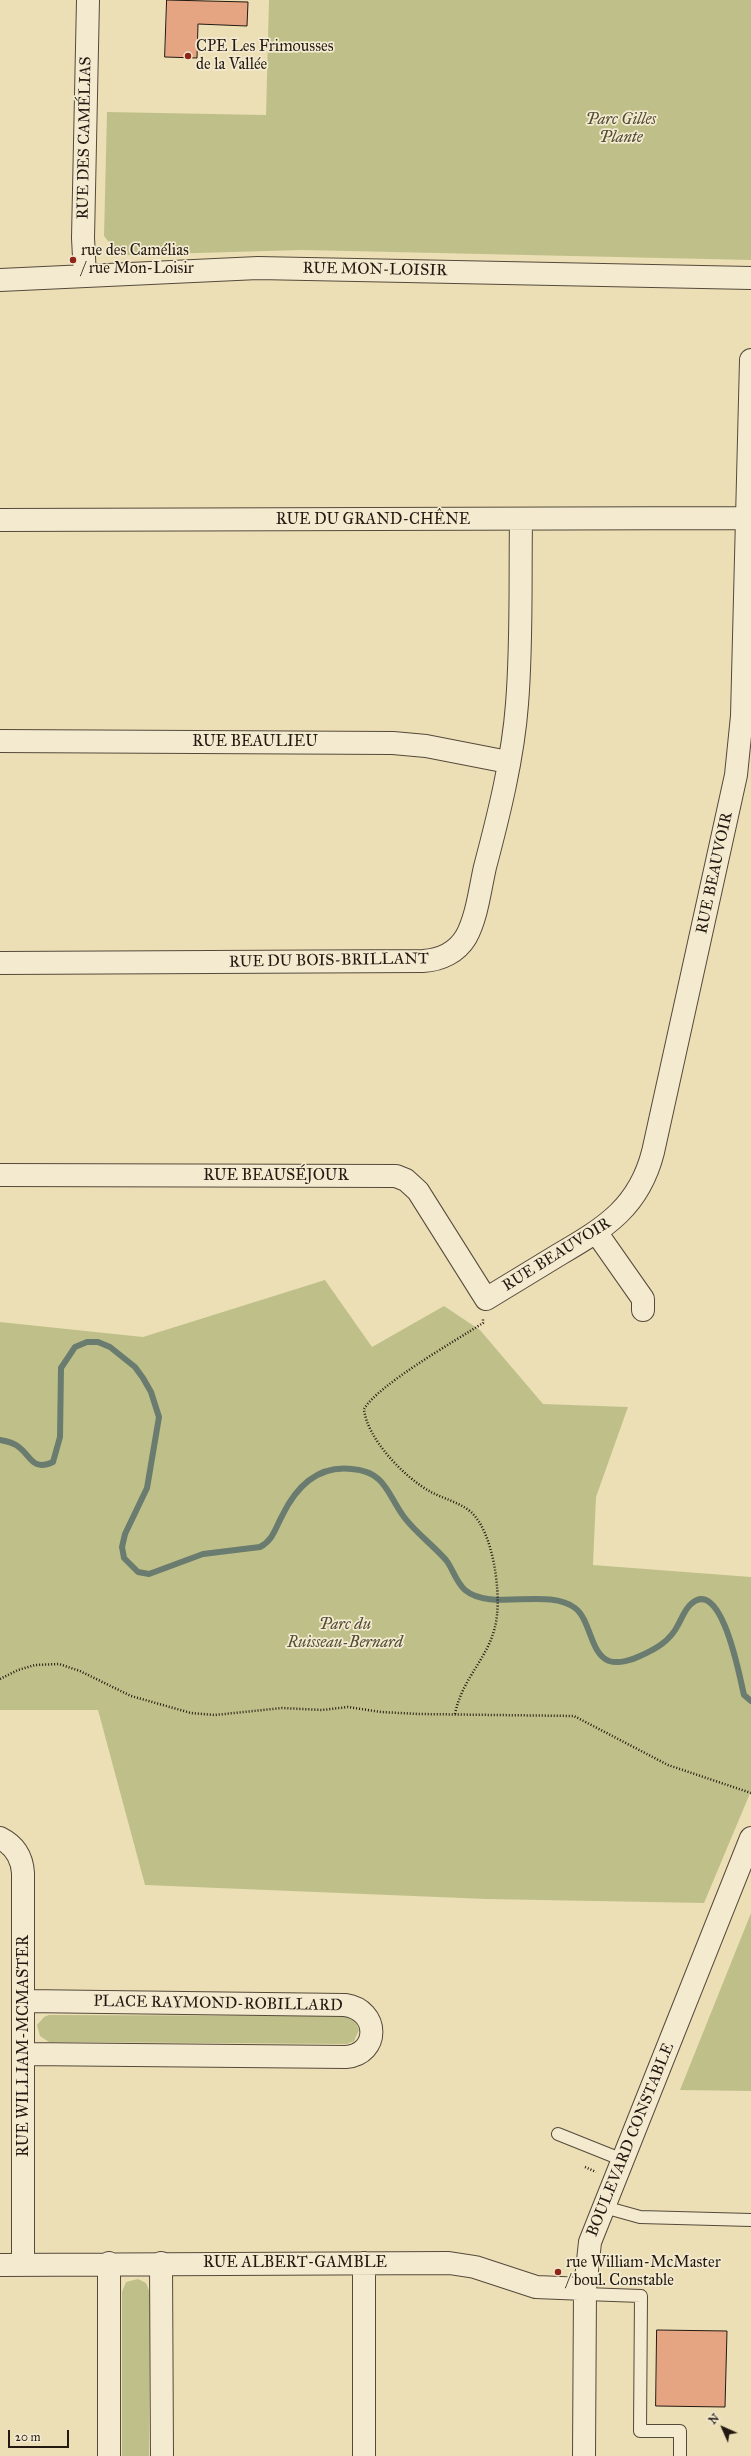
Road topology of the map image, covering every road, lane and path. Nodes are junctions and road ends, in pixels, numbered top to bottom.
1 (88, 0) edge
2 (85, 276) junction
3 (751, 278) edge
4 (0, 280) edge
5 (751, 360) edge
6 (746, 518) junction
7 (0, 520) edge
8 (521, 520) junction
9 (0, 741) edge
10 (508, 762) junction
11 (0, 963) edge
12 (0, 1175) edge
13 (596, 1232) junction
14 (486, 1299) junction
15 (643, 1310) dead end
16 (0, 1679) edge
17 (455, 1714) junction
18 (751, 1793) edge
19 (0, 1838) edge
20 (751, 1838) edge
21 (25, 2001) junction
22 (25, 2054) junction
23 (558, 2134) dead end
24 (622, 2160) junction
25 (586, 2168) dead end
26 (598, 2172) dead end
27 (604, 2207) junction
28 (751, 2220) edge
29 (109, 2263) junction
30 (161, 2263) junction
31 (364, 2263) junction
32 (23, 2264) junction
33 (0, 2265) edge
34 (585, 2292) junction
35 (109, 2456) edge
36 (162, 2456) edge
37 (364, 2456) edge
38 (584, 2456) edge
39 (680, 2456) edge

1 - 2 street, RUE DES CAMÉLIAS
2 - 3 street, RUE MON-LOISIR
2 - 4 street, RUE MON-LOISIR
5 - 6 street, RUE BEAUVOIR
6 - 8 street, RUE DU GRAND-CHÊNE
6 - 13 street, RUE BEAUVOIR
7 - 8 street, RUE DU GRAND-CHÊNE
8 - 10 street, RUE DU BOIS-BRILLANT
9 - 10 street, RUE BEAULIEU
10 - 11 street, RUE DU BOIS-BRILLANT
12 - 14 street, RUE BEAUSÉJOUR
13 - 14 street, RUE BEAUVOIR
13 - 15 street
14 - 17 path
16 - 17 path
17 - 18 path
19 - 21 street, RUE WILLIAM-MCMASTER
20 - 24 street, BOULEVARD CONSTABLE
21 - 22 street, RUE WILLIAM-MCMASTER
21 - 22 street, PLACE RAYMOND-ROBILLARD
22 - 32 street, RUE WILLIAM-MCMASTER
23 - 24 lane
24 - 27 street, BOULEVARD CONSTABLE
25 - 26 path
27 - 28 lane
27 - 34 street, BOULEVARD CONSTABLE
29 - 30 street, RUE ALBERT-GAMBLE
29 - 32 street, RUE ALBERT-GAMBLE
29 - 35 street
30 - 31 street, RUE ALBERT-GAMBLE
30 - 36 street
31 - 34 street, RUE ALBERT-GAMBLE
31 - 37 street
32 - 33 street, RUE ALBERT-GAMBLE
34 - 38 street, BOULEVARD CONSTABLE
34 - 39 lane

